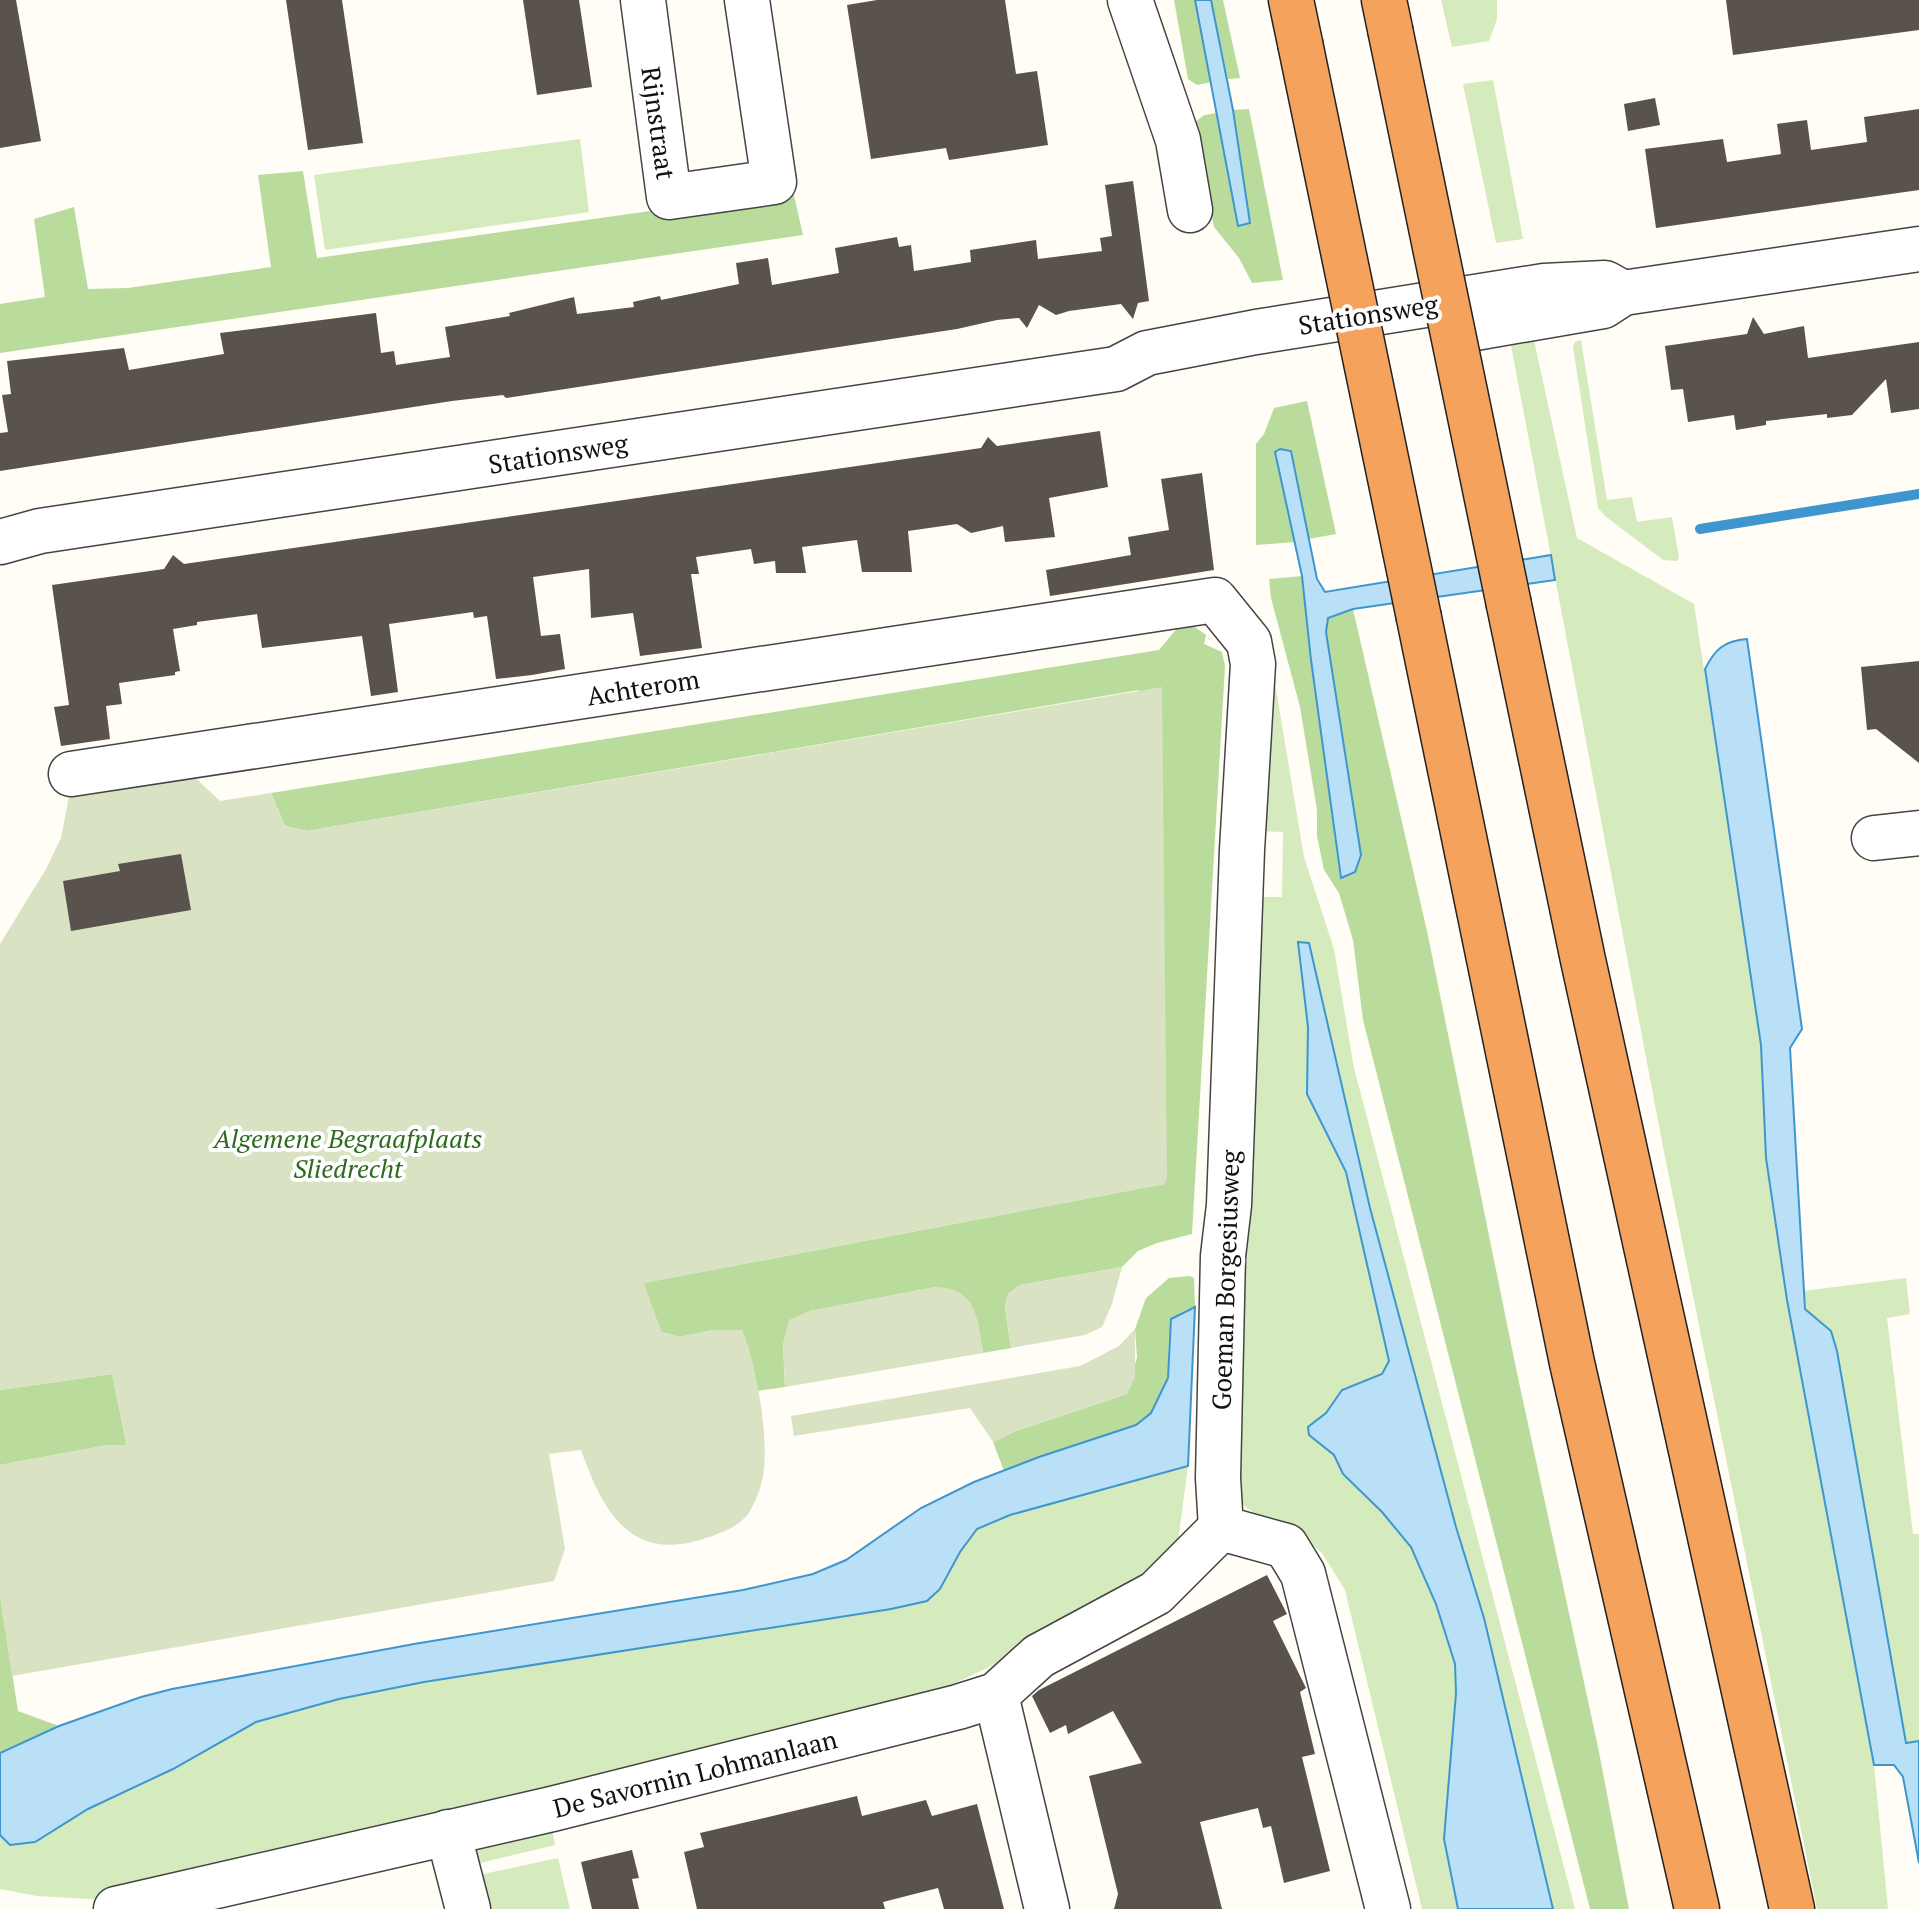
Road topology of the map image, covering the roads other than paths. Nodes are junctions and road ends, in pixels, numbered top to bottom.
1 (643, 0) edge
2 (747, 0) edge
3 (1130, 0) edge
4 (1291, 0) edge
5 (1387, 14) edge
6 (1190, 210) dead end
7 (1919, 249) edge
8 (0, 542) edge
9 (1215, 600) joint
10 (71, 774) dead end
11 (1919, 833) edge
12 (1874, 838) dead end
13 (1221, 1528) junction
14 (996, 1695) junction
15 (448, 1832) junction
16 (116, 1909) edge
17 (468, 1909) edge
18 (1047, 1909) edge
19 (1388, 1909) edge
20 (1697, 1909) edge
21 (1792, 1909) edge

1 - 2 street, Rijnstraat
3 - 6 street
4 - 20 highway, bridge
5 - 21 highway, bridge
7 - 8 street, Stationsweg
9 - 10 street, Achterom
9 - 13 street, Goeman Borgesiusweg
11 - 12 street
13 - 14 street, De Savornin Lohmanlaan
13 - 19 street
14 - 15 street, De Savornin Lohmanlaan
14 - 18 street
15 - 16 street, De Savornin Lohmanlaan
15 - 17 street

